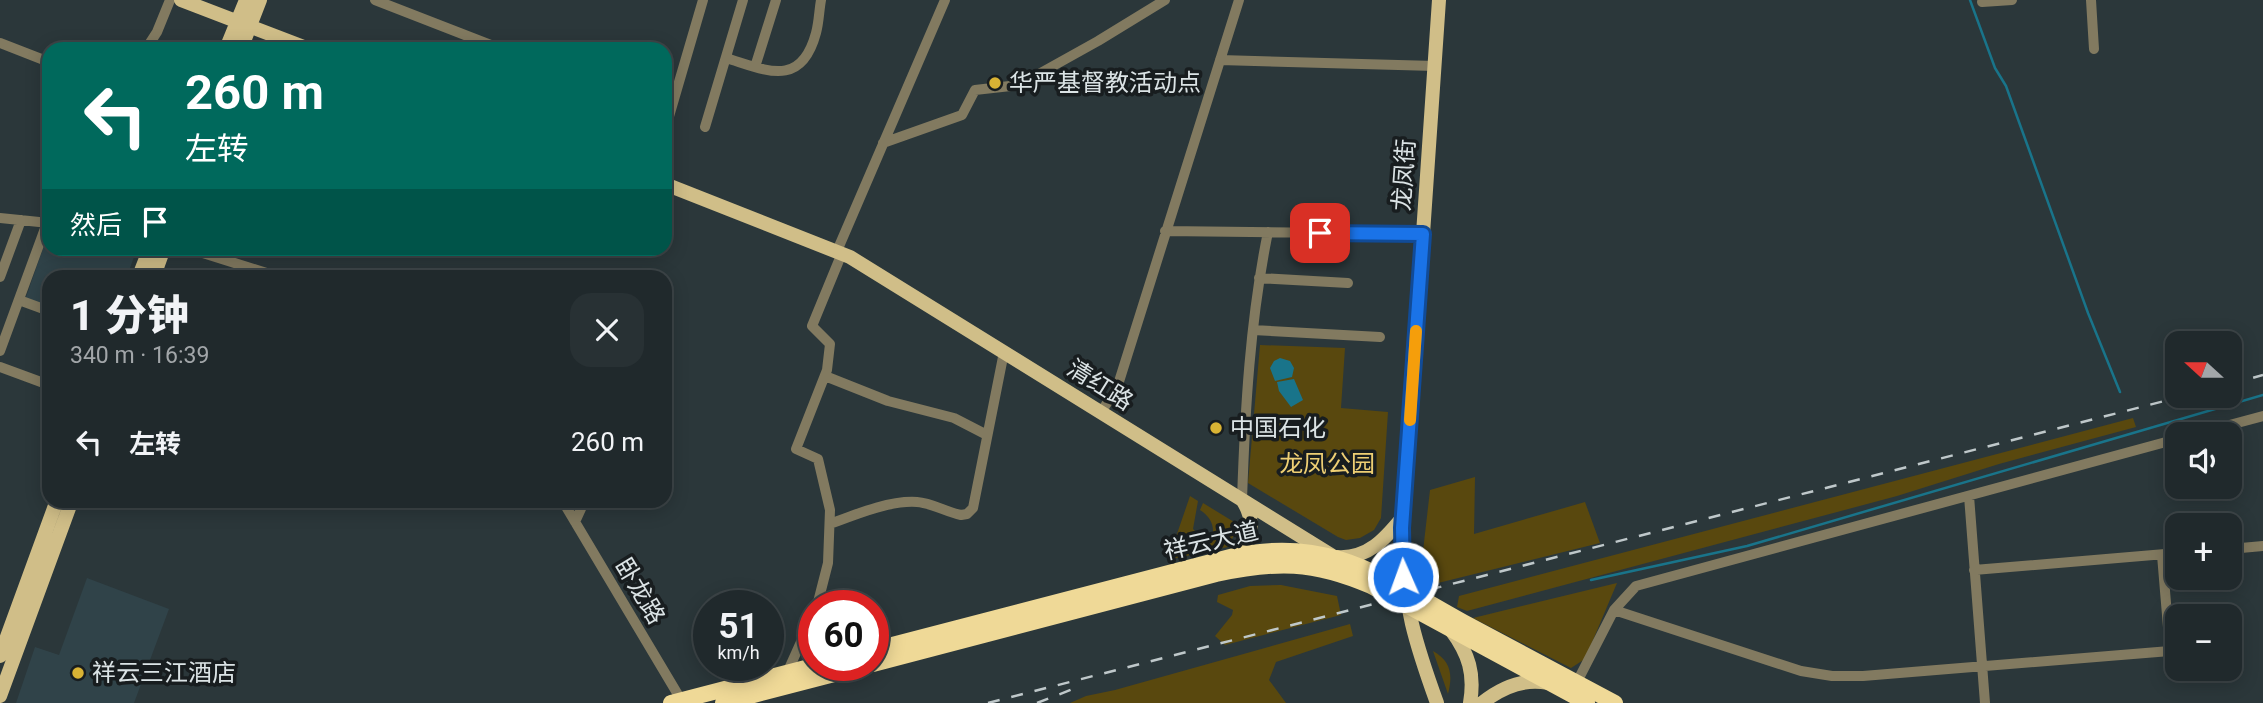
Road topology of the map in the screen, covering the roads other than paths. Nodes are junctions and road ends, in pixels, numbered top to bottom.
1 (170, 0) edge
2 (181, 0) edge
3 (246, 0) edge
4 (260, 0) edge
5 (375, 0) edge
6 (703, 0) edge
7 (743, 0) edge
8 (776, 0) edge
9 (821, 0) edge
10 (945, 0) edge
11 (1165, 0) edge
12 (1239, 0) edge
13 (1439, 0) edge
14 (2012, 0) edge
15 (2091, 0) edge
16 (1982, 2) dead end
17 (244, 24) junction
18 (467, 36) junction
19 (151, 42) edge
20 (231, 42) edge
21 (242, 42) edge
22 (292, 42) edge
23 (465, 42) edge
24 (483, 42) edge
25 (0, 43) edge
26 (2094, 49) dead end
27 (726, 58) junction
28 (42, 59) edge
29 (1220, 60) junction
30 (1434, 66) junction
31 (755, 67) junction
32 (672, 96) edge
33 (705, 127) dead end
34 (883, 143) junction
35 (672, 187) edge
36 (0, 218) edge
37 (21, 220) junction
38 (42, 222) edge
39 (1165, 231) junction
40 (1268, 232) junction
41 (1423, 234) junction
42 (42, 239) edge
43 (839, 252) junction
44 (212, 256) edge
45 (257, 270) edge
46 (0, 277) edge
47 (1259, 278) junction
48 (1348, 283) dead end
49 (19, 300) junction
50 (42, 308) edge
51 (1253, 330) junction
52 (1380, 337) dead end
53 (0, 351) edge
54 (1004, 352) junction
55 (0, 367) edge
56 (825, 376) junction
57 (42, 382) edge
58 (1101, 412) junction
59 (2263, 416) edge
60 (2241, 422) edge
61 (987, 435) junction
62 (2165, 442) edge
63 (1969, 496) junction
64 (1242, 500) junction
65 (54, 508) edge
66 (69, 508) edge
67 (567, 508) edge
68 (582, 508) edge
69 (1404, 517) junction
70 (575, 522) junction
71 (830, 524) junction
72 (2263, 547) edge
73 (2242, 548) edge
74 (2162, 555) junction
75 (2165, 555) edge
76 (1234, 556) junction
77 (1334, 557) junction
78 (1974, 570) junction
79 (821, 590) edge
80 (1405, 595) junction
81 (1614, 610) junction
82 (1451, 630) junction
83 (889, 646) edge
84 (798, 649) edge
85 (0, 656) edge
86 (889, 659) edge
87 (1982, 666) junction
88 (798, 670) edge
89 (787, 673) junction
90 (806, 681) edge
91 (1577, 682) junction
92 (1552, 684) junction
93 (0, 696) edge
94 (678, 702) edge
95 (723, 703) edge
96 (1437, 703) edge
97 (1470, 703) edge
98 (1482, 703) edge
99 (1587, 703) edge
100 (1615, 703) edge
101 (1984, 703) edge

1 - 19 street
2 - 17 main road
3 - 17 main road
4 - 17 main road
5 - 18 street
6 - 32 street
7 - 27 street
8 - 31 street
9 - 31 street
10 - 34 street
11 - 34 street
12 - 29 street
13 - 30 main road, 龙凤街
14 - 16 street
15 - 26 street
17 - 20 main road
17 - 21 main road
17 - 22 main road
18 - 23 street
18 - 24 street
25 - 28 street
27 - 31 street
27 - 33 street
29 - 30 street
29 - 39 street
30 - 41 main road, 龙凤街
34 - 43 street
35 - 43 main road, 清红路
36 - 37 street
37 - 38 street
37 - 46 street
39 - 40 street
39 - 58 street
40 - 41 street
40 - 47 street
41 - 69 main road, 龙凤街
42 - 49 street
43 - 54 main road, 清红路
43 - 56 street
44 - 45 street
47 - 48 street
47 - 51 street
49 - 50 street
49 - 53 street
51 - 52 street
51 - 64 street
54 - 58 main road, 清红路
54 - 61 street
55 - 57 street
56 - 61 street
56 - 71 street
58 - 64 main road, 清红路
59 - 60 street
61 - 71 street
62 - 63 street
63 - 78 street
63 - 81 street
64 - 76 main road
64 - 77 main road, 清红路
65 - 85 main road
66 - 93 main road
67 - 70 street, 卧龙路
68 - 70 street
69 - 77 main road
69 - 80 main road, 龙凤街
70 - 94 street, 卧龙路
71 - 79 street
72 - 73 street
74 - 75 street
74 - 78 street
74 - 87 street
76 - 77 highway, 祥云大道
76 - 83 highway, 祥云大道
77 - 80 highway, 祥云大道
78 - 87 street
80 - 82 highway, 祥云大道
80 - 86 highway, 祥云大道
80 - 91 highway, 祥云大道
80 - 96 main road
81 - 87 street
81 - 91 street
82 - 92 highway, 祥云大道
82 - 97 main road
84 - 89 street
87 - 101 street
88 - 89 highway
89 - 94 highway
90 - 95 highway, 祥云大道
91 - 100 highway, 祥云大道
92 - 98 main road
92 - 99 highway, 祥云大道

